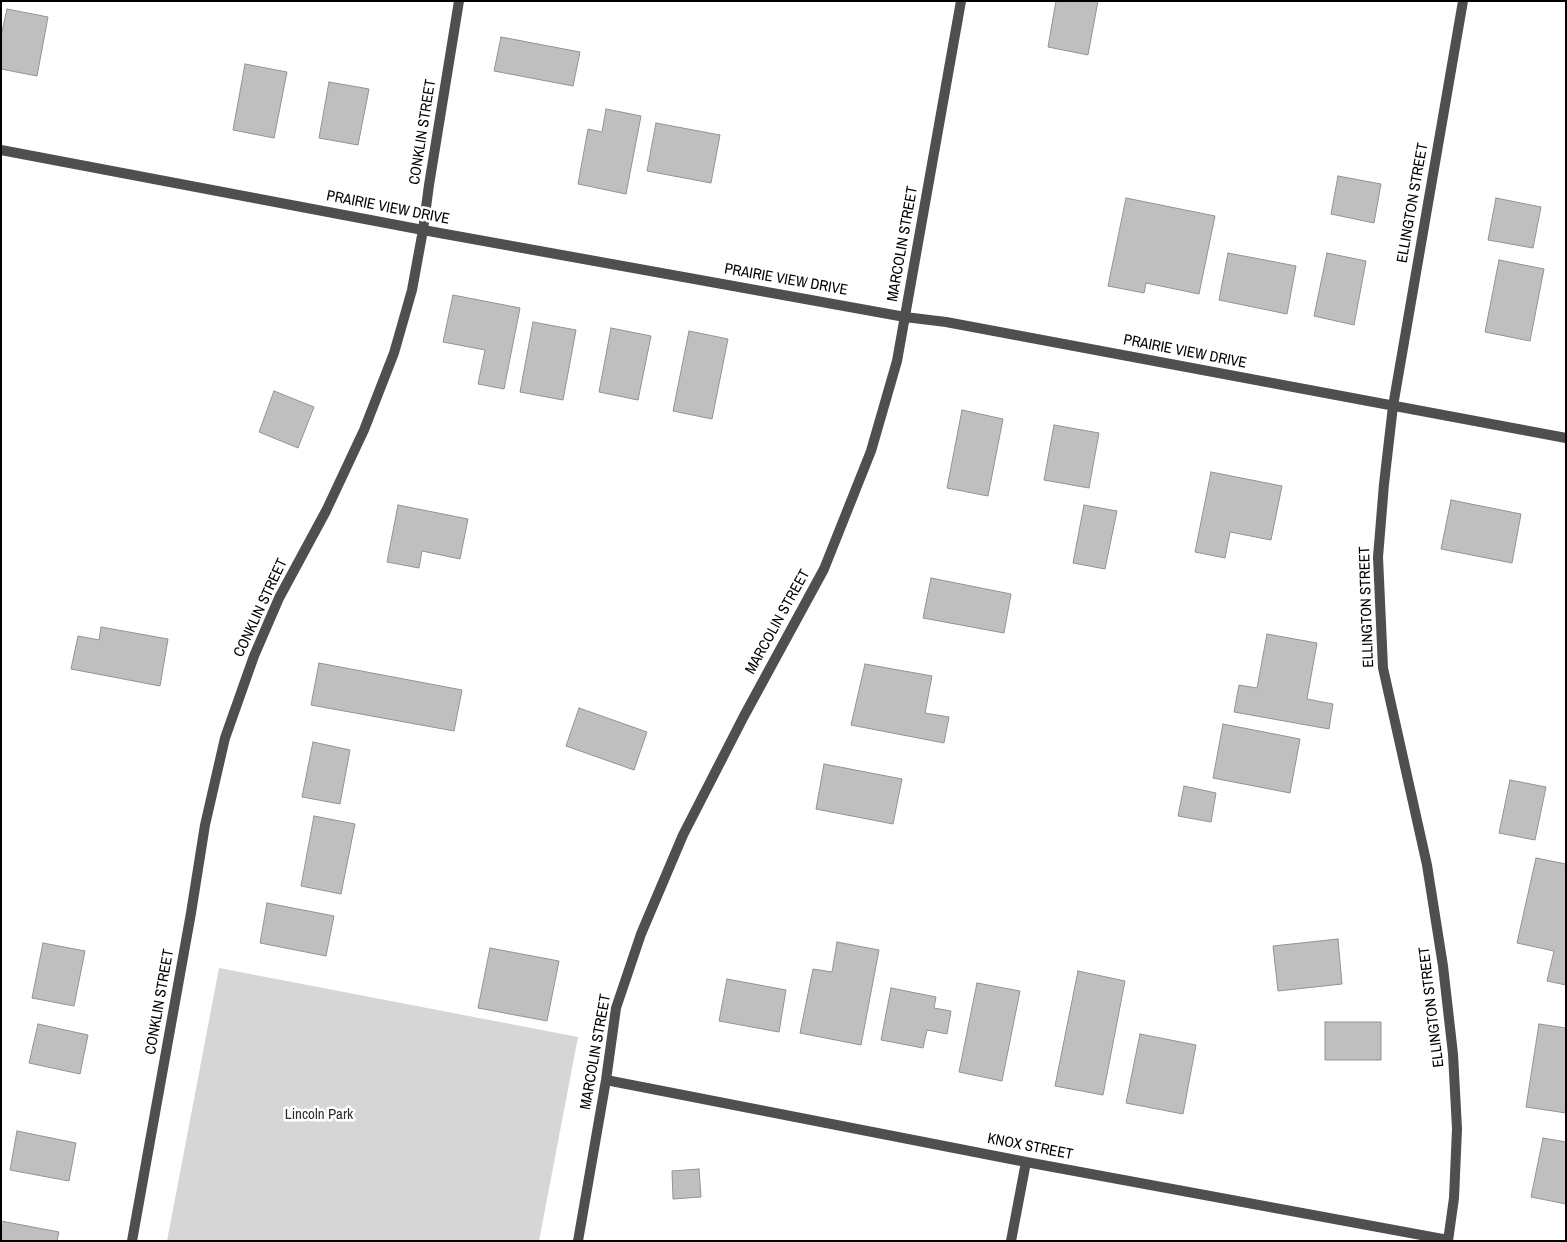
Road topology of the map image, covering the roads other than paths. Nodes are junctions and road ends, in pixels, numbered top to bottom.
1 (459, 1) edge
2 (961, 1) edge
3 (1463, 1) edge
4 (1, 150) edge
5 (423, 230) junction
6 (905, 317) junction
7 (1393, 406) junction
8 (1566, 438) edge
9 (606, 1080) junction
10 (1026, 1162) junction
11 (1448, 1240) edge
12 (132, 1241) edge
13 (578, 1241) edge
14 (1012, 1241) edge

1 - 5 street, CONKLIN STREET
2 - 6 street, MARCOLIN STREET
3 - 7 street, ELLINGTON STREET
4 - 5 street, PRAIRIE VIEW DRIVE
5 - 6 street, PRAIRIE VIEW DRIVE
5 - 12 street, CONKLIN STREET
6 - 7 street, PRAIRIE VIEW DRIVE
6 - 9 street, MARCOLIN STREET
7 - 8 street, PRAIRIE VIEW DRIVE
7 - 11 street, ELLINGTON STREET
9 - 10 street, KNOX STREET
9 - 13 street, MARCOLIN STREET
10 - 11 street, KNOX STREET
10 - 14 street

